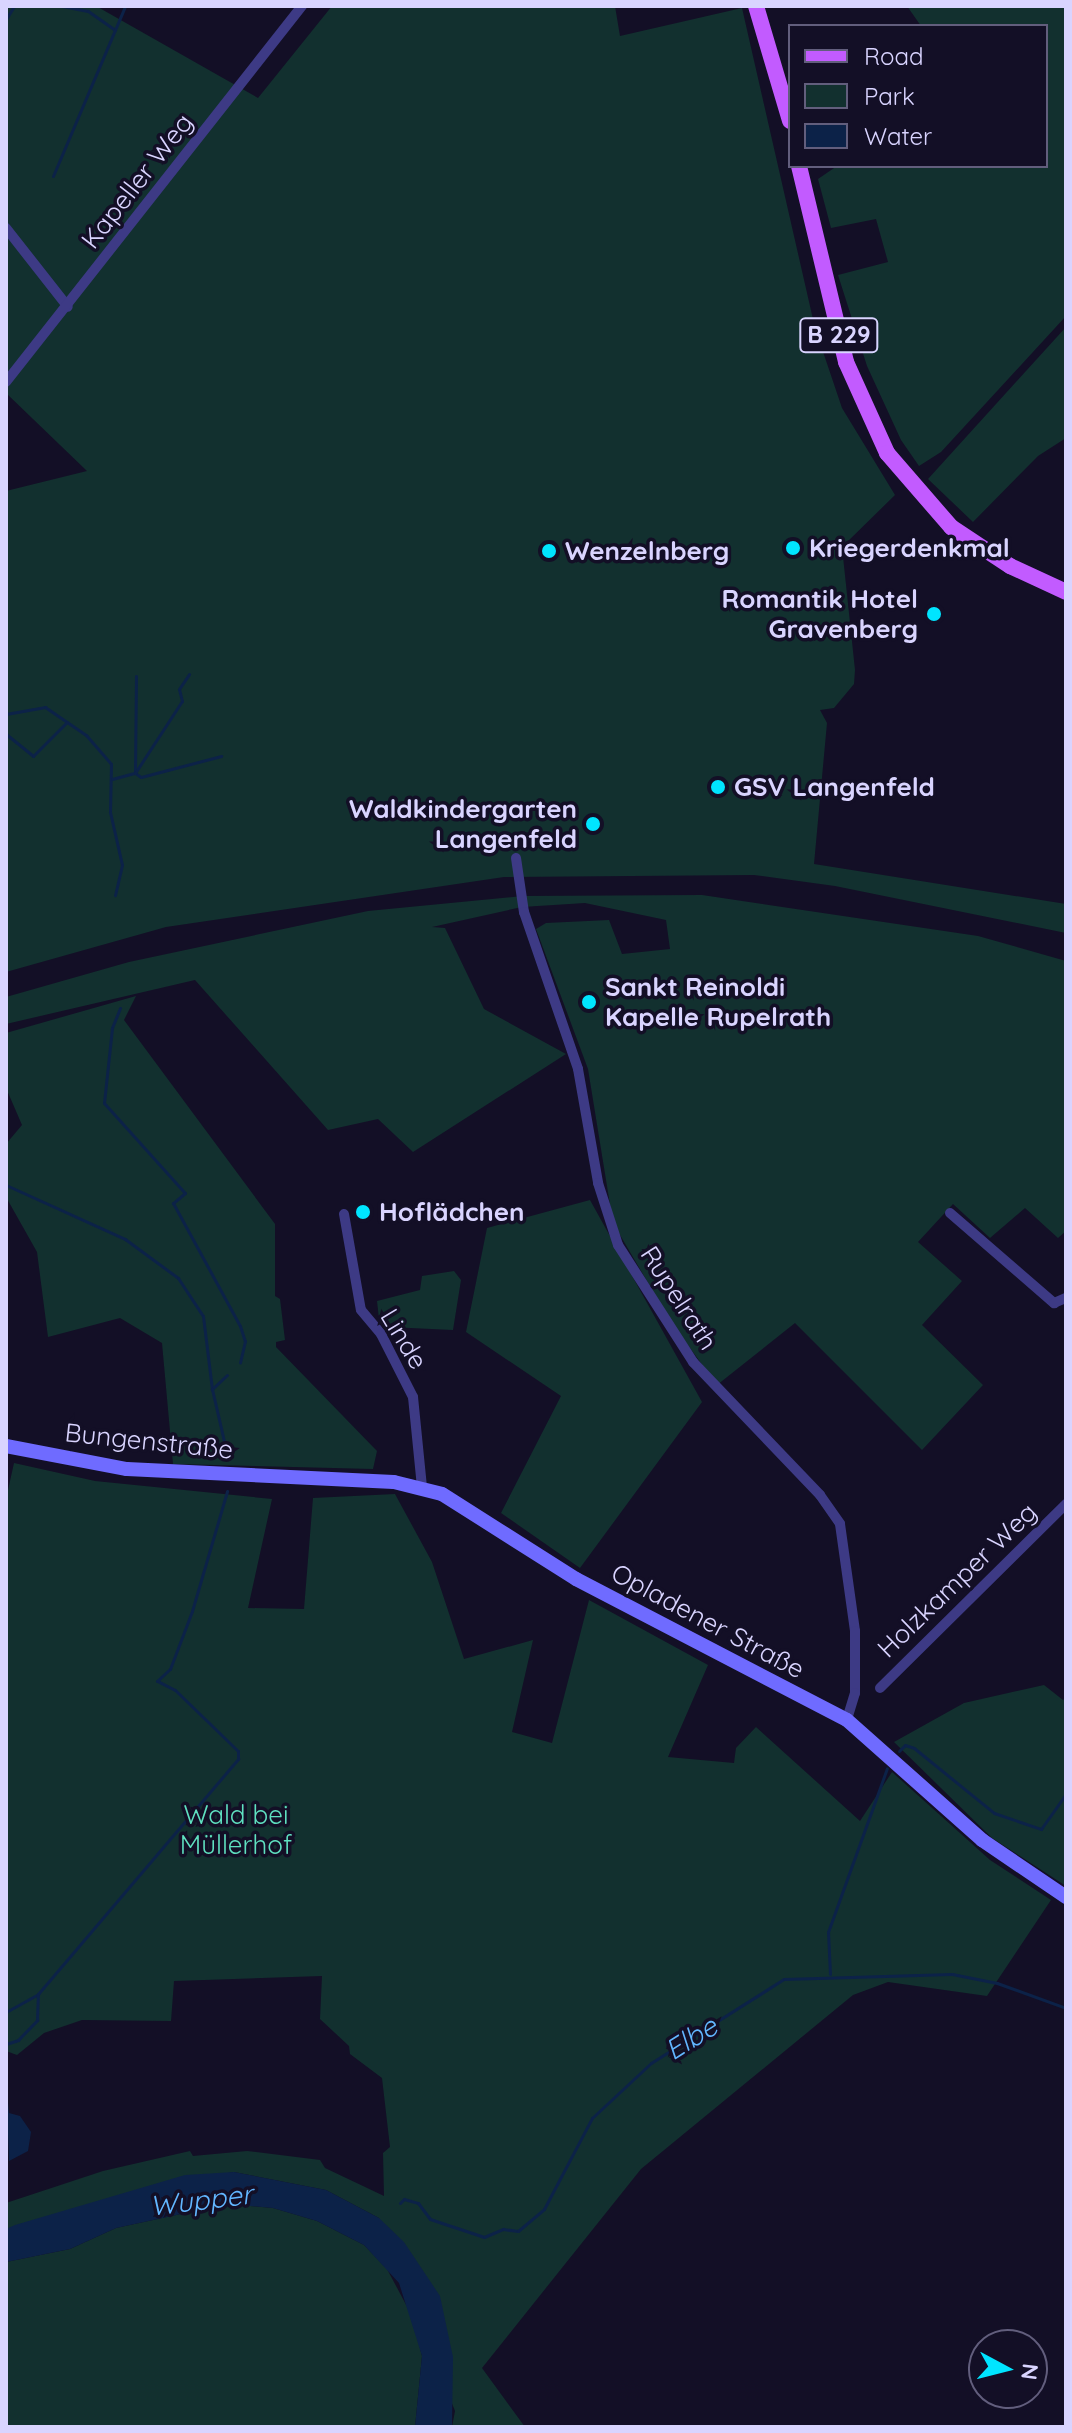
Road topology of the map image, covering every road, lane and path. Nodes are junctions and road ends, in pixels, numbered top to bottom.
1 (302, 6) edge
2 (756, 6) edge
3 (788, 113) edge
4 (799, 168) edge
5 (6, 228) edge
6 (68, 307) junction
7 (6, 382) edge
8 (1066, 592) edge
9 (516, 858) dead end
10 (950, 1213) dead end
11 (344, 1214) dead end
12 (1066, 1298) edge
13 (6, 1446) edge
14 (287, 1476) joint
15 (422, 1487) junction
16 (1066, 1504) edge
17 (880, 1688) dead end
18 (847, 1720) junction
19 (1066, 1897) edge

1 - 6 street, Kapeller Weg
2 - 3 main road
4 - 8 main road, B 229
5 - 6 street
6 - 7 street, Kapeller Weg
9 - 18 street, Rupelrath
10 - 12 street
11 - 15 street, Linde
13 - 14 main road, Bungenstraße
14 - 15 main road, Opladener Straße
15 - 18 main road, Opladener Straße
16 - 17 street, Holzkamper Weg
18 - 19 main road, Opladener Straße

